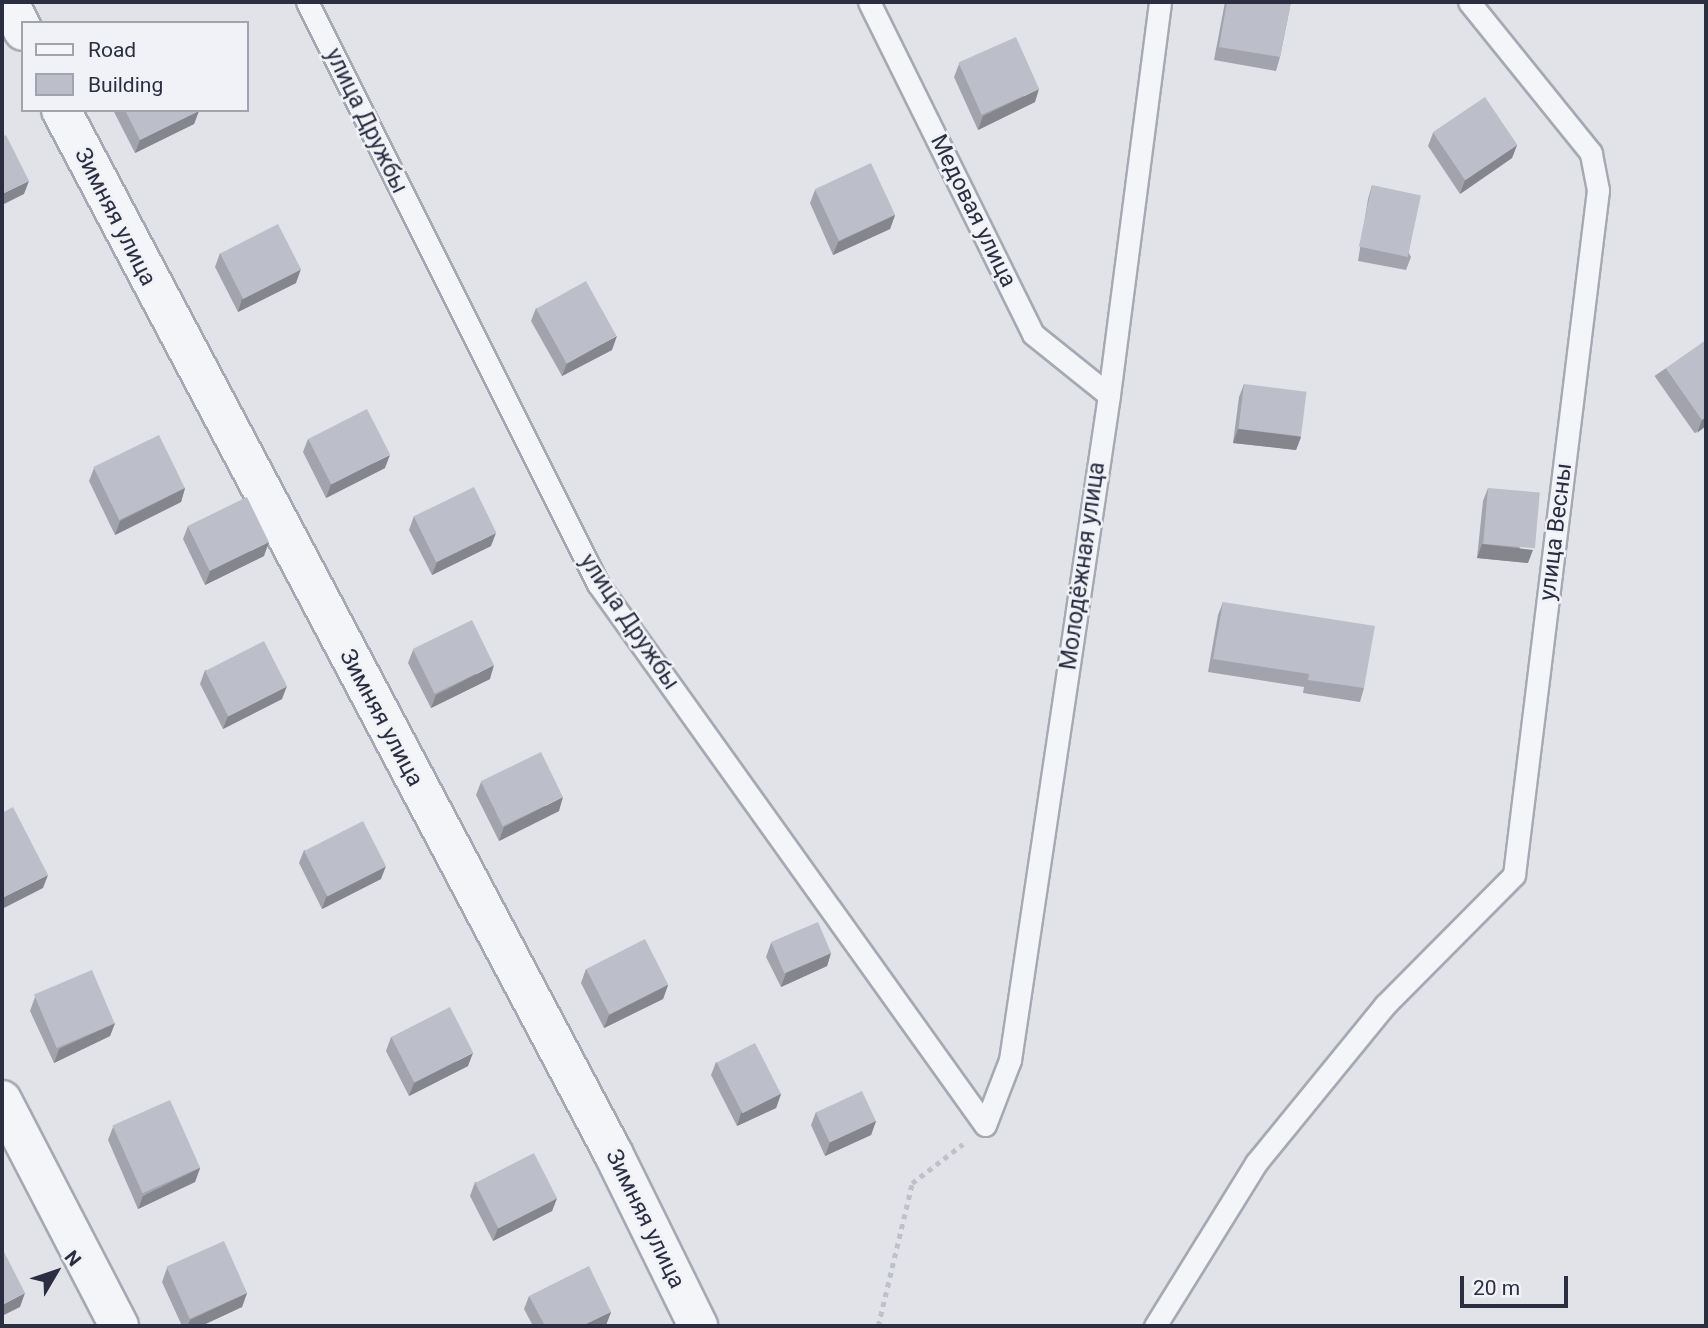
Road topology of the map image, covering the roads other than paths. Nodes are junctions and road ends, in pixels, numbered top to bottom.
1 (9, 2) edge
2 (307, 2) edge
3 (869, 2) edge
4 (1160, 2) edge
5 (1469, 2) edge
6 (21, 27) edge
7 (62, 112) edge
8 (1109, 395) junction
9 (2, 1100) edge
10 (985, 1125) joint
11 (119, 1326) edge
12 (698, 1326) edge
13 (1154, 1326) edge

1 - 6 street
2 - 10 lane, улица Дружбы
3 - 8 lane, Медовая улица
4 - 8 lane, Молодёжная улица
5 - 13 lane, улица Весны
7 - 12 street, Зимняя улица
8 - 10 lane, Молодёжная улица
9 - 11 street

